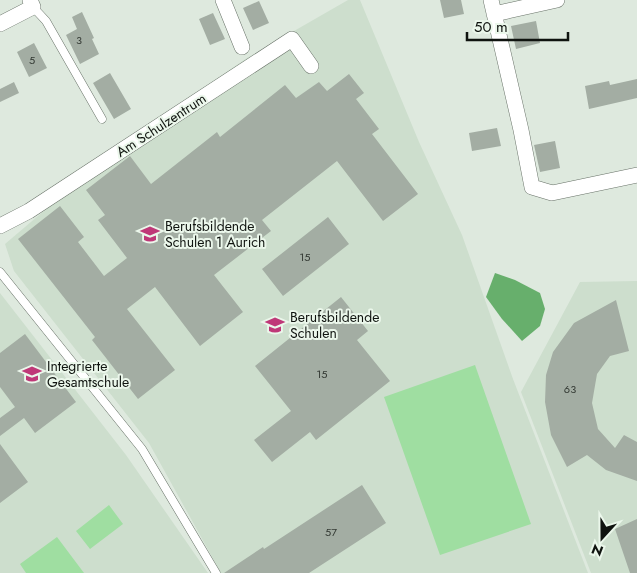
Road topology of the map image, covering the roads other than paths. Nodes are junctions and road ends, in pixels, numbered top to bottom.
1 (224, 0) edge
2 (557, 0) edge
3 (32, 4) edge
4 (492, 7) edge
5 (0, 24) edge
6 (242, 47) dead end
7 (311, 66) dead end
8 (102, 119) dead end
9 (637, 175) edge
10 (0, 226) edge
11 (0, 272) edge
12 (216, 573) edge

1 - 6 street
2 - 4 street
3 - 5 street
3 - 8 lane
4 - 9 street
7 - 10 street, Am Schulzentrum
11 - 12 lane

